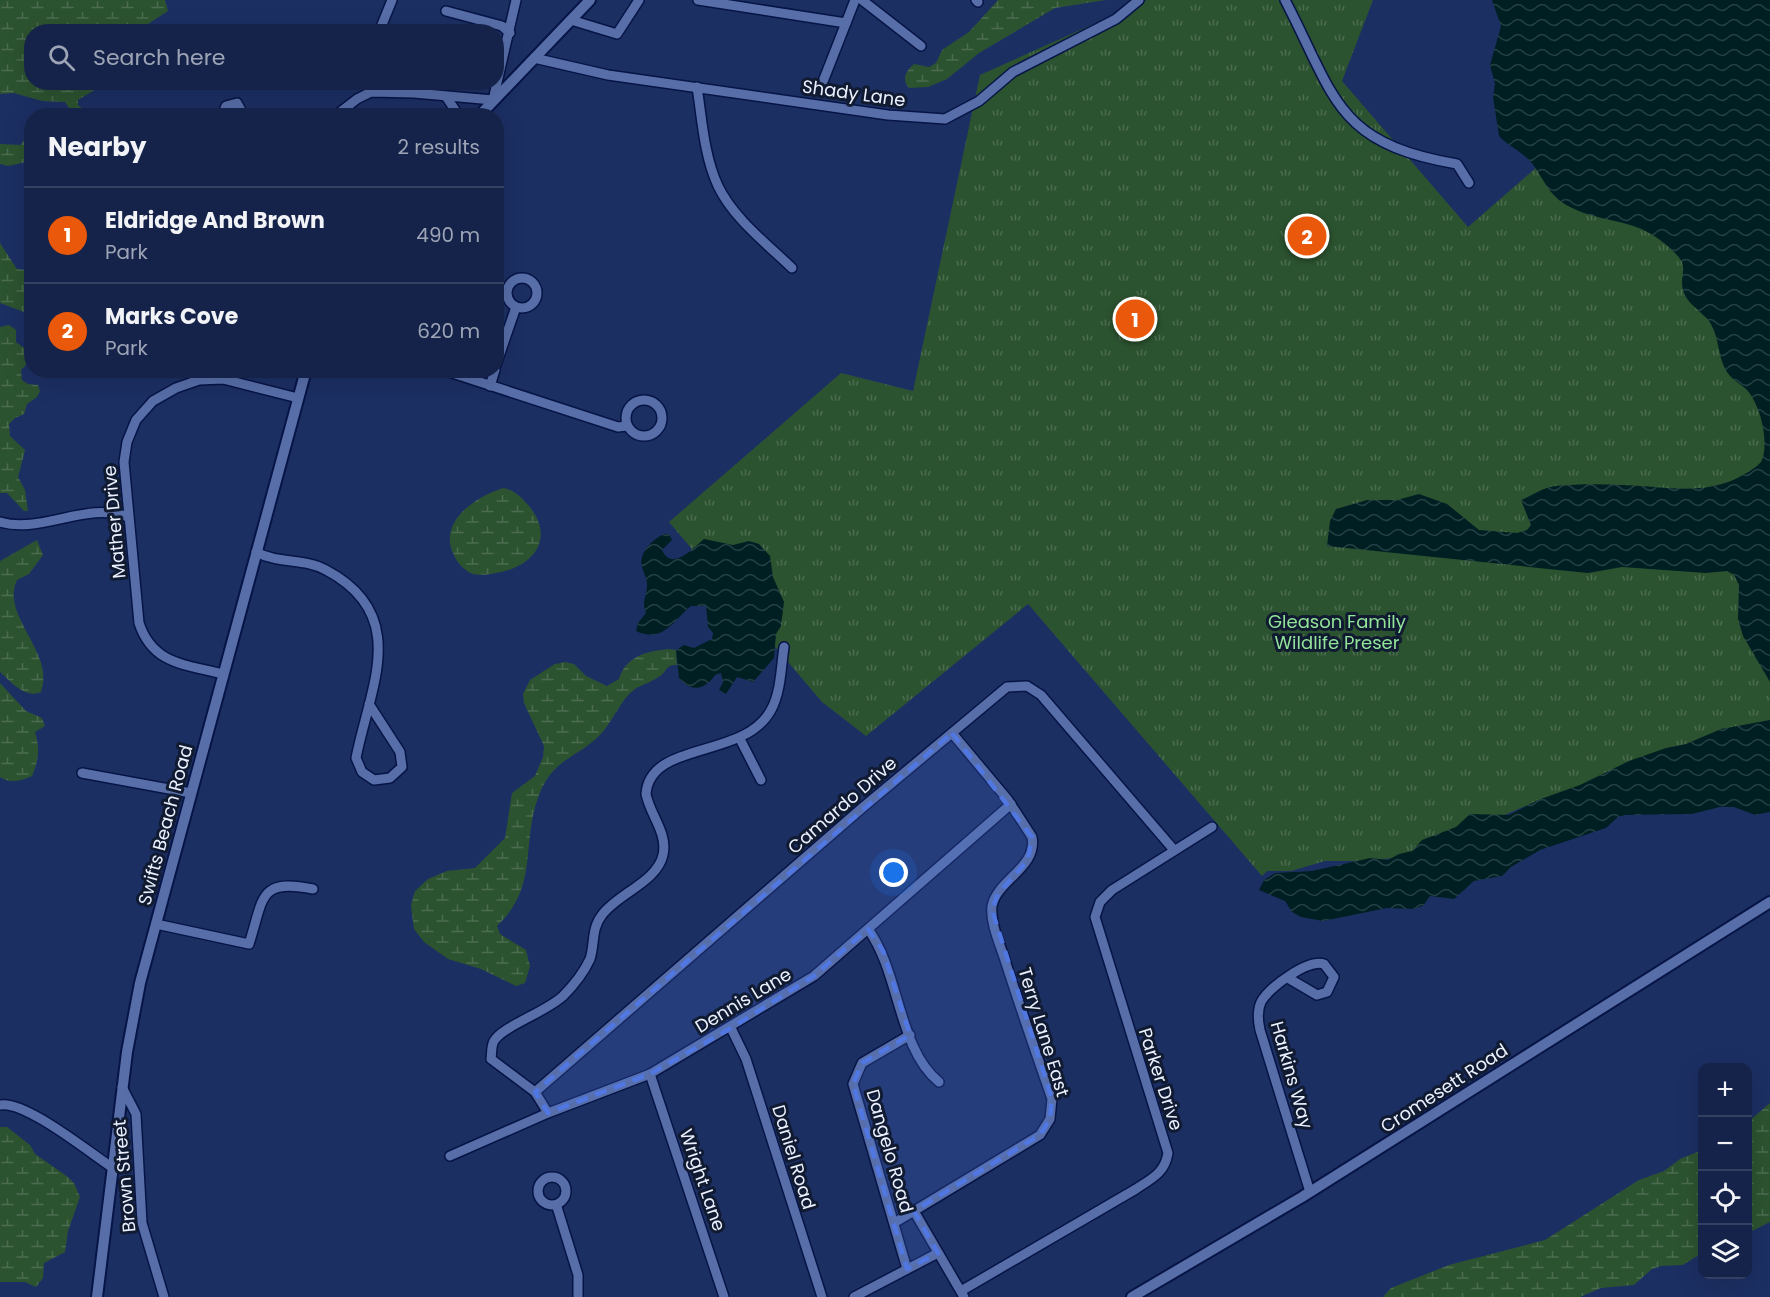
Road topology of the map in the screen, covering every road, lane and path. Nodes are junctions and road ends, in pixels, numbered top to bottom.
1 (392, 0) edge
2 (516, 0) edge
3 (590, 0) edge
4 (639, 0) edge
5 (855, 0) edge
6 (862, 0) edge
7 (1139, 0) edge
8 (1286, 0) edge
9 (698, 1) edge
10 (446, 11) dead end
11 (571, 20) junction
12 (846, 23) junction
13 (382, 24) edge
14 (495, 24) edge
15 (504, 28) edge
16 (510, 33) junction
17 (921, 46) dead end
18 (504, 58) edge
19 (534, 58) junction
20 (822, 84) dead end
21 (697, 87) junction
22 (365, 90) edge
23 (496, 90) edge
24 (504, 90) edge
25 (504, 90) edge
26 (364, 95) junction
27 (447, 98) junction
28 (494, 100) junction
29 (225, 108) edge
30 (239, 108) edge
31 (346, 108) edge
32 (454, 108) edge
33 (486, 108) edge
34 (1469, 183) dead end
35 (792, 268) dead end
36 (516, 307) dead end
37 (504, 342) edge
38 (304, 378) edge
39 (467, 378) edge
40 (492, 378) edge
41 (490, 386) junction
42 (298, 398) junction
43 (627, 426) junction
44 (128, 517) junction
45 (0, 522) edge
46 (256, 552) junction
47 (784, 647) dead end
48 (223, 674) junction
49 (369, 704) junction
50 (952, 733) junction
51 (740, 740) junction
52 (82, 773) dead end
53 (761, 780) dead end
54 (191, 793) junction
55 (1011, 804) junction
56 (1212, 827) dead end
57 (1174, 850) junction
58 (313, 889) dead end
59 (1770, 902) edge
60 (156, 924) junction
61 (868, 929) junction
62 (1288, 978) junction
63 (731, 1028) junction
64 (910, 1035) junction
65 (650, 1074) junction
66 (939, 1082) dead end
67 (122, 1087) junction
68 (535, 1092) junction
69 (0, 1105) edge
70 (548, 1113) junction
71 (450, 1156) dead end
72 (113, 1168) junction
73 (1310, 1192) junction
74 (558, 1206) dead end
75 (914, 1211) junction
76 (894, 1223) junction
77 (938, 1253) junction
78 (907, 1269) junction
79 (963, 1294) edge
80 (97, 1297) edge
81 (164, 1297) edge
82 (578, 1297) edge
83 (724, 1297) edge
84 (822, 1297) edge
85 (854, 1297) edge
86 (1132, 1297) edge

1 - 13 street
2 - 16 street
3 - 11 street
4 - 11 street
5 - 12 street
6 - 17 street
7 - 21 street, Shady Lane
8 - 34 street
9 - 12 street
10 - 14 street
11 - 19 street
12 - 20 street
15 - 16 street
16 - 18 street
19 - 21 street, Shady Lane
19 - 24 street
21 - 35 street
22 - 26 street
23 - 28 street
25 - 28 street
26 - 27 street
26 - 31 street
27 - 28 street
27 - 32 street
28 - 33 street
29 - 30 street
36 - 37 street
38 - 42 street, Swifts Beach Road
39 - 41 street
40 - 41 street
41 - 43 street
42 - 44 street, Mather Drive
42 - 46 street, Swifts Beach Road
43 - 43 street
44 - 45 street
44 - 48 street, Mather Drive
46 - 48 street, Swifts Beach Road
46 - 49 street
47 - 51 street
48 - 54 street, Swifts Beach Road
49 - 49 street
50 - 55 street, Terry Lane East
50 - 57 street, Camardo Drive
50 - 68 street, Camardo Drive
51 - 53 street
51 - 68 street
52 - 54 street
54 - 60 street, Swifts Beach Road
55 - 61 street, Dennis Lane
55 - 75 street, Terry Lane East
56 - 57 street, Parker Drive
57 - 79 street, Parker Drive
58 - 60 street
59 - 73 street, Cromesett Road
60 - 67 street, Swifts Beach Road
61 - 63 street, Dennis Lane
61 - 64 street
62 - 62 street, Harkins Way
62 - 73 street, Harkins Way
63 - 65 street, Dennis Lane
63 - 84 street, Daniel Road
64 - 66 street
64 - 76 street, Dangelo Road
65 - 70 street, Dennis Lane
65 - 83 street, Wright Lane
67 - 72 street, Swifts Beach Road
67 - 81 street, Brown Street
68 - 70 street
69 - 72 street
70 - 71 street, Dennis Lane
72 - 80 street, Swifts Beach Road
73 - 86 street, Cromesett Road
74 - 82 street
75 - 76 street
75 - 77 street
76 - 78 street, Dangelo Road
77 - 78 street
77 - 79 street
78 - 85 street

